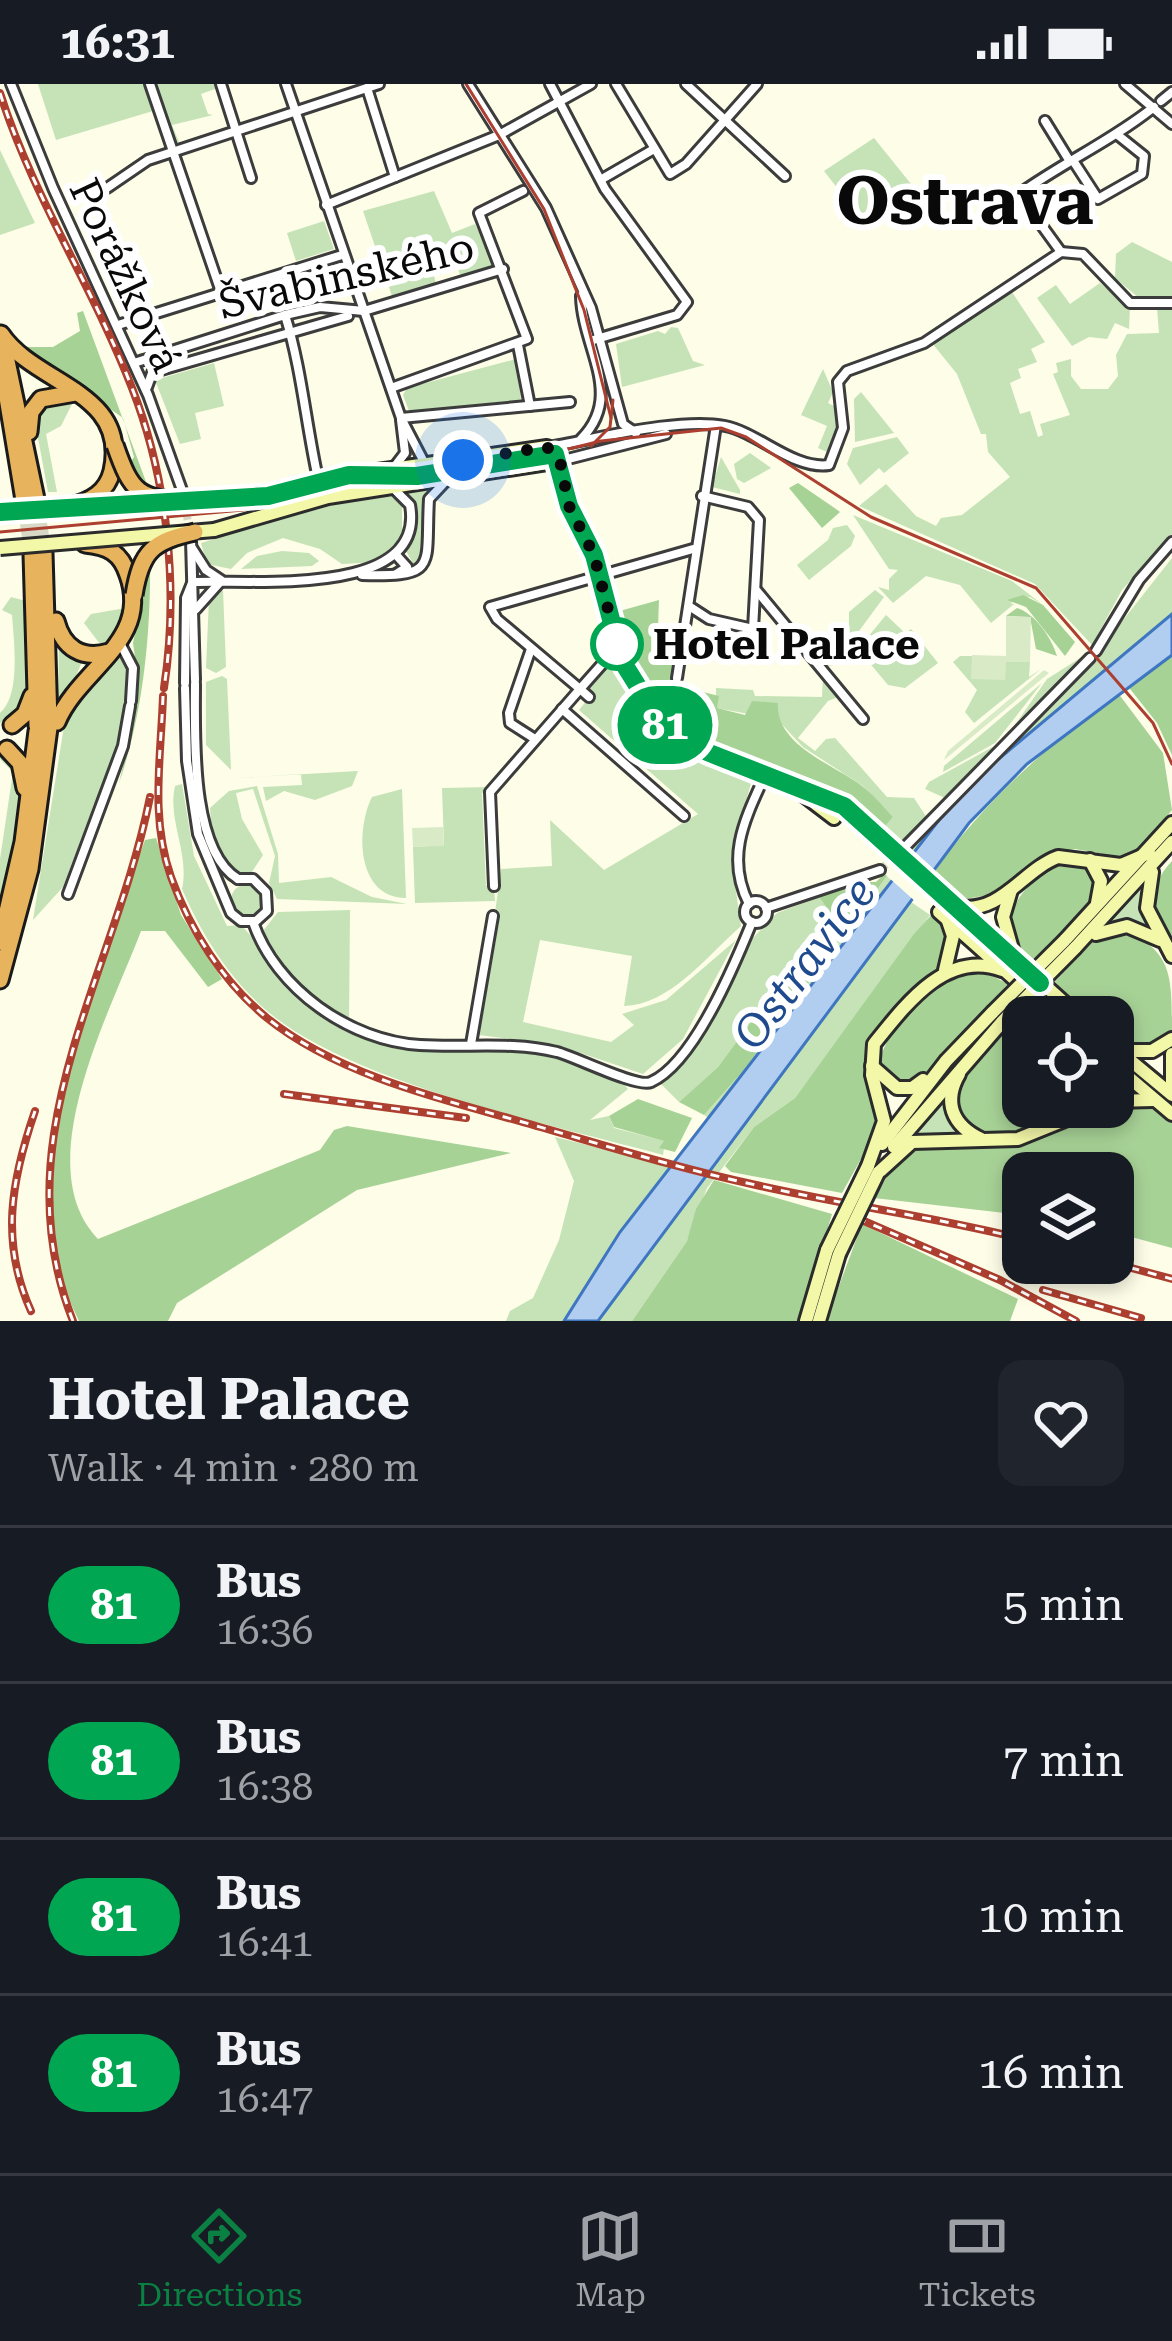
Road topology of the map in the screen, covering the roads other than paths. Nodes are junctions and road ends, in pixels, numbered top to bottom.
1 (11, 84) edge
2 (150, 84) edge
3 (220, 84) edge
4 (286, 84) edge
5 (379, 84) edge
6 (468, 84) edge
7 (550, 84) edge
8 (591, 84) edge
9 (616, 84) edge
10 (686, 84) edge
11 (757, 84) edge
12 (1125, 84) edge
13 (351, 88) edge
14 (368, 88) junction
15 (1172, 92) edge
16 (558, 102) junction
17 (1158, 104) junction
18 (295, 111) junction
19 (724, 120) junction
20 (1045, 121) dead end
21 (1172, 124) edge
22 (236, 130) junction
23 (499, 135) junction
24 (1119, 136) junction
25 (655, 149) junction
26 (172, 151) junction
27 (1071, 161) junction
28 (785, 176) dead end
29 (395, 177) junction
30 (251, 178) dead end
31 (602, 179) junction
32 (107, 188) dead end
33 (523, 191) dead end
34 (326, 205) junction
35 (1061, 252) junction
36 (342, 255) junction
37 (503, 268) junction
38 (221, 292) junction
39 (1172, 303) edge
40 (364, 311) junction
41 (285, 315) junction
42 (348, 316) dead end
43 (118, 325) junction
44 (291, 333) junction
45 (0, 336) edge
46 (595, 340) junction
47 (523, 342) junction
48 (164, 352) junction
49 (134, 363) junction
50 (161, 370) dead end
51 (391, 388) junction
52 (148, 394) junction
53 (84, 395) junction
54 (570, 402) dead end
55 (619, 405) junction
56 (530, 406) junction
57 (13, 408) junction
58 (401, 418) junction
59 (598, 418) junction
60 (719, 426) junction
61 (0, 427) edge
62 (700, 430) junction
63 (637, 434) junction
64 (609, 437) junction
65 (14, 442) junction
66 (574, 442) junction
67 (712, 442) junction
68 (629, 443) junction
69 (115, 445) junction
70 (547, 447) junction
71 (594, 449) junction
72 (560, 461) junction
73 (431, 464) junction
74 (316, 469) dead end
75 (373, 473) junction
76 (452, 479) junction
77 (379, 489) junction
78 (702, 496) junction
79 (186, 497) junction
80 (32, 498) junction
81 (56, 509) junction
82 (0, 512) edge
83 (193, 540) junction
84 (1172, 542) edge
85 (0, 548) edge
86 (693, 549) junction
87 (43, 550) junction
88 (397, 556) junction
89 (47, 572) junction
90 (600, 574) junction
91 (354, 575) junction
92 (388, 576) junction
93 (223, 580) junction
94 (193, 582) junction
95 (756, 590) junction
96 (134, 595) junction
97 (691, 607) junction
98 (196, 609) junction
99 (38, 640) junction
100 (120, 641) junction
101 (531, 649) junction
102 (620, 655) junction
103 (677, 678) dead end
104 (190, 684) junction
105 (580, 689) junction
106 (590, 698) dead end
107 (562, 710) junction
108 (863, 719) dead end
109 (48, 726) junction
110 (7, 727) edge
111 (536, 739) junction
112 (4, 747) edge
113 (766, 773) junction
114 (785, 781) junction
115 (844, 806) dead end
116 (684, 816) dead end
117 (834, 818) dead end
118 (1172, 823) edge
119 (23, 842) junction
120 (1172, 842) edge
121 (903, 849) tunnel mouth
122 (1153, 856) junction
123 (1090, 860) junction
124 (880, 870) tunnel mouth
125 (238, 879) junction
126 (494, 886) dead end
127 (1012, 890) junction
128 (68, 894) dead end
129 (226, 895) junction
130 (748, 904) junction
131 (766, 908) junction
132 (1094, 910) junction
133 (493, 916) dead end
134 (253, 922) junction
135 (752, 922) junction
136 (1161, 940) junction
137 (0, 942) edge
138 (1070, 944) junction
139 (1172, 956) edge
140 (1017, 963) junction
141 (1002, 970) junction
142 (945, 971) junction
143 (0, 980) edge
144 (1032, 996) edge
145 (1056, 996) edge
146 (998, 1017) junction
147 (1172, 1039) edge
148 (471, 1044) junction
149 (977, 1048) junction
150 (1134, 1052) edge
151 (1172, 1054) edge
152 (946, 1061) junction
153 (872, 1065) junction
154 (1134, 1069) edge
155 (1134, 1096) edge
156 (1167, 1097) edge
157 (1172, 1114) edge
158 (1051, 1128) edge
159 (992, 1141) junction
160 (875, 1166) junction
161 (833, 1252) junction
162 (806, 1321) edge
163 (819, 1321) edge

1 - 43 street, Porážková
2 - 26 street
3 - 22 street
4 - 18 street
5 - 14 street
6 - 23 street
7 - 16 street
8 - 16 street
9 - 25 street
10 - 19 street
11 - 19 street
12 - 17 street
13 - 14 street
13 - 18 street
14 - 29 street
15 - 17 street
16 - 23 street
16 - 31 street
17 - 21 street
17 - 24 street
18 - 22 street
18 - 34 street
19 - 25 street
19 - 28 street
20 - 27 street
22 - 26 street
22 - 30 street
23 - 29 street
23 - 46 street
24 - 27 street
24 - 27 street
25 - 31 street
26 - 32 street
26 - 38 street
27 - 35 street
29 - 34 street
31 - 46 street
33 - 37 street
34 - 36 street
35 - 39 street
35 - 60 street
36 - 38 street
36 - 40 street
37 - 40 street, Švabinského
37 - 47 street
38 - 43 street
40 - 41 street, Švabinského
40 - 51 street
41 - 44 street
41 - 48 street, Švabinského
42 - 44 street, Švabinského
43 - 49 street, Porážková
44 - 50 street, Švabinského
44 - 74 street
45 - 53 highway
45 - 57 highway
46 - 55 street
46 - 59 street
47 - 51 street
47 - 56 street
48 - 49 street, Švabinského
48 - 52 street
49 - 52 street, Porážková
51 - 58 street
52 - 79 street, Porážková
53 - 69 highway
53 - 80 highway
54 - 56 street
55 - 63 street
55 - 64 street
56 - 58 street
57 - 65 highway
57 - 80 highway
58 - 73 street
58 - 75 street
59 - 64 street
59 - 66 street
60 - 62 street
60 - 63 street
60 - 67 street
61 - 65 highway
62 - 67 street
62 - 68 street
63 - 64 street
64 - 66 street
64 - 68 street
64 - 71 street
65 - 80 highway
66 - 70 street
67 - 78 street
68 - 71 street
69 - 79 highway, bridge
69 - 81 highway, bridge
70 - 72 main road
70 - 73 main road
71 - 72 street
72 - 76 main road
72 - 90 main road
73 - 75 main road
75 - 79 main road
76 - 77 main road
76 - 92 street
77 - 83 main road
77 - 88 street
78 - 86 street
78 - 95 street
79 - 81 main road, bridge
81 - 82 main road, bridge
83 - 87 main road, bridge
83 - 93 street
83 - 94 street
83 - 96 highway, bridge
84 - 121 street
85 - 87 main road, bridge
86 - 90 street
86 - 97 street
87 - 89 highway
87 - 96 highway, bridge
87 - 99 highway
88 - 91 street
88 - 92 street
89 - 100 highway
89 - 109 highway
90 - 101 street
90 - 102 main road
91 - 92 street
91 - 93 street
93 - 94 street
93 - 98 street
94 - 98 street
94 - 104 street
95 - 97 street
95 - 108 street
96 - 100 highway
97 - 103 street
98 - 104 street
99 - 109 highway
99 - 110 highway
100 - 109 highway
100 - 128 street
101 - 105 street
101 - 111 street
102 - 105 street
102 - 113 main road
104 - 125 street
104 - 129 street
105 - 106 street
105 - 107 street
107 - 111 street
107 - 116 street
109 - 119 highway
109 - 143 highway
111 - 126 street
112 - 119 highway
113 - 114 main road
113 - 130 street
114 - 115 main road
114 - 117 main road
118 - 122 main road
119 - 137 highway
120 - 122 main road
122 - 123 main road
122 - 132 main road
122 - 136 main road
122 - 138 main road
123 - 127 main road
123 - 132 main road
124 - 131 street
125 - 129 street
125 - 134 street
127 - 140 main road
127 - 140 main road
129 - 134 street
130 - 131 street
130 - 135 street
131 - 135 street
132 - 138 main road
133 - 148 street
134 - 148 street
135 - 148 street
136 - 138 main road
136 - 139 main road
138 - 146 main road, bridge
140 - 145 main road
141 - 142 main road
141 - 142 main road
141 - 144 main road
142 - 153 main road
146 - 149 main road
146 - 152 main road
147 - 150 main road
149 - 159 main road
149 - 160 main road
151 - 156 main road
152 - 153 main road
152 - 160 main road
153 - 160 main road
154 - 156 main road
155 - 156 main road
156 - 157 main road
158 - 159 main road
159 - 160 main road
160 - 161 main road, bridge
161 - 162 main road
161 - 163 main road

